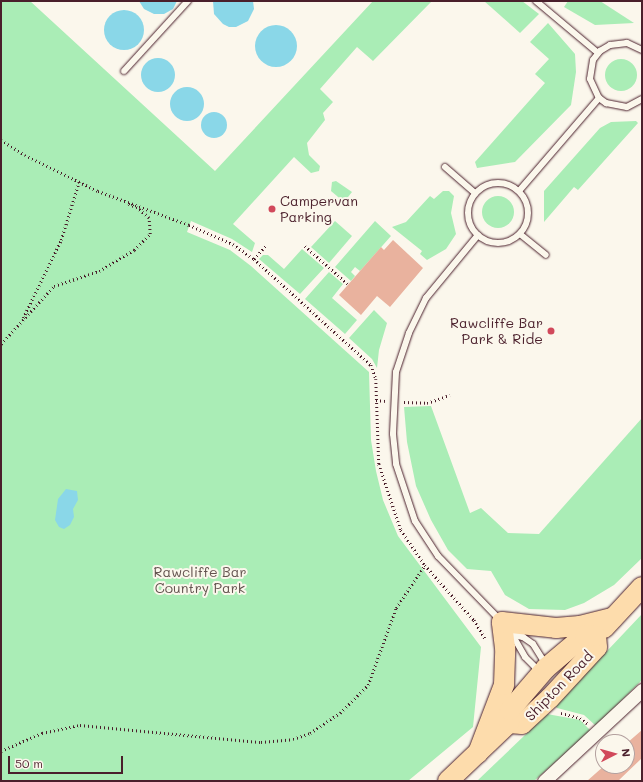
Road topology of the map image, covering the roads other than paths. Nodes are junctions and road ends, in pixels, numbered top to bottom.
1 (188, 1) edge
2 (536, 1) edge
3 (642, 50) edge
4 (598, 53) junction
5 (124, 71) dead end
6 (599, 98) junction
7 (642, 99) edge
8 (446, 167) dead end
9 (519, 191) junction
10 (475, 193) junction
11 (520, 234) junction
12 (478, 235) junction
13 (546, 255) dead end
14 (642, 587) edge
15 (613, 618) junction
16 (508, 629) junction
17 (596, 636) junction
18 (546, 668) junction
19 (642, 690) edge
20 (554, 705) junction
21 (509, 723) junction
22 (478, 753) junction
23 (448, 781) edge
24 (544, 781) edge

1 - 5 lane
2 - 4 lane
3 - 4 lane
4 - 6 lane
6 - 7 lane
6 - 9 lane
8 - 10 lane
9 - 10 lane
9 - 11 lane
10 - 12 lane
11 - 12 lane
11 - 13 lane
12 - 16 lane
14 - 15 main road, Shipton Road
15 - 16 main road
15 - 17 main road, Shipton Road
16 - 18 lane
16 - 18 lane
16 - 22 main road
17 - 18 main road, Shipton Road
17 - 20 main road, Shipton Road
18 - 20 main road
18 - 21 main road, Shipton Road
19 - 24 street
20 - 21 main road, Shipton Road
21 - 22 main road, Shipton Road
22 - 23 main road, Shipton Road

